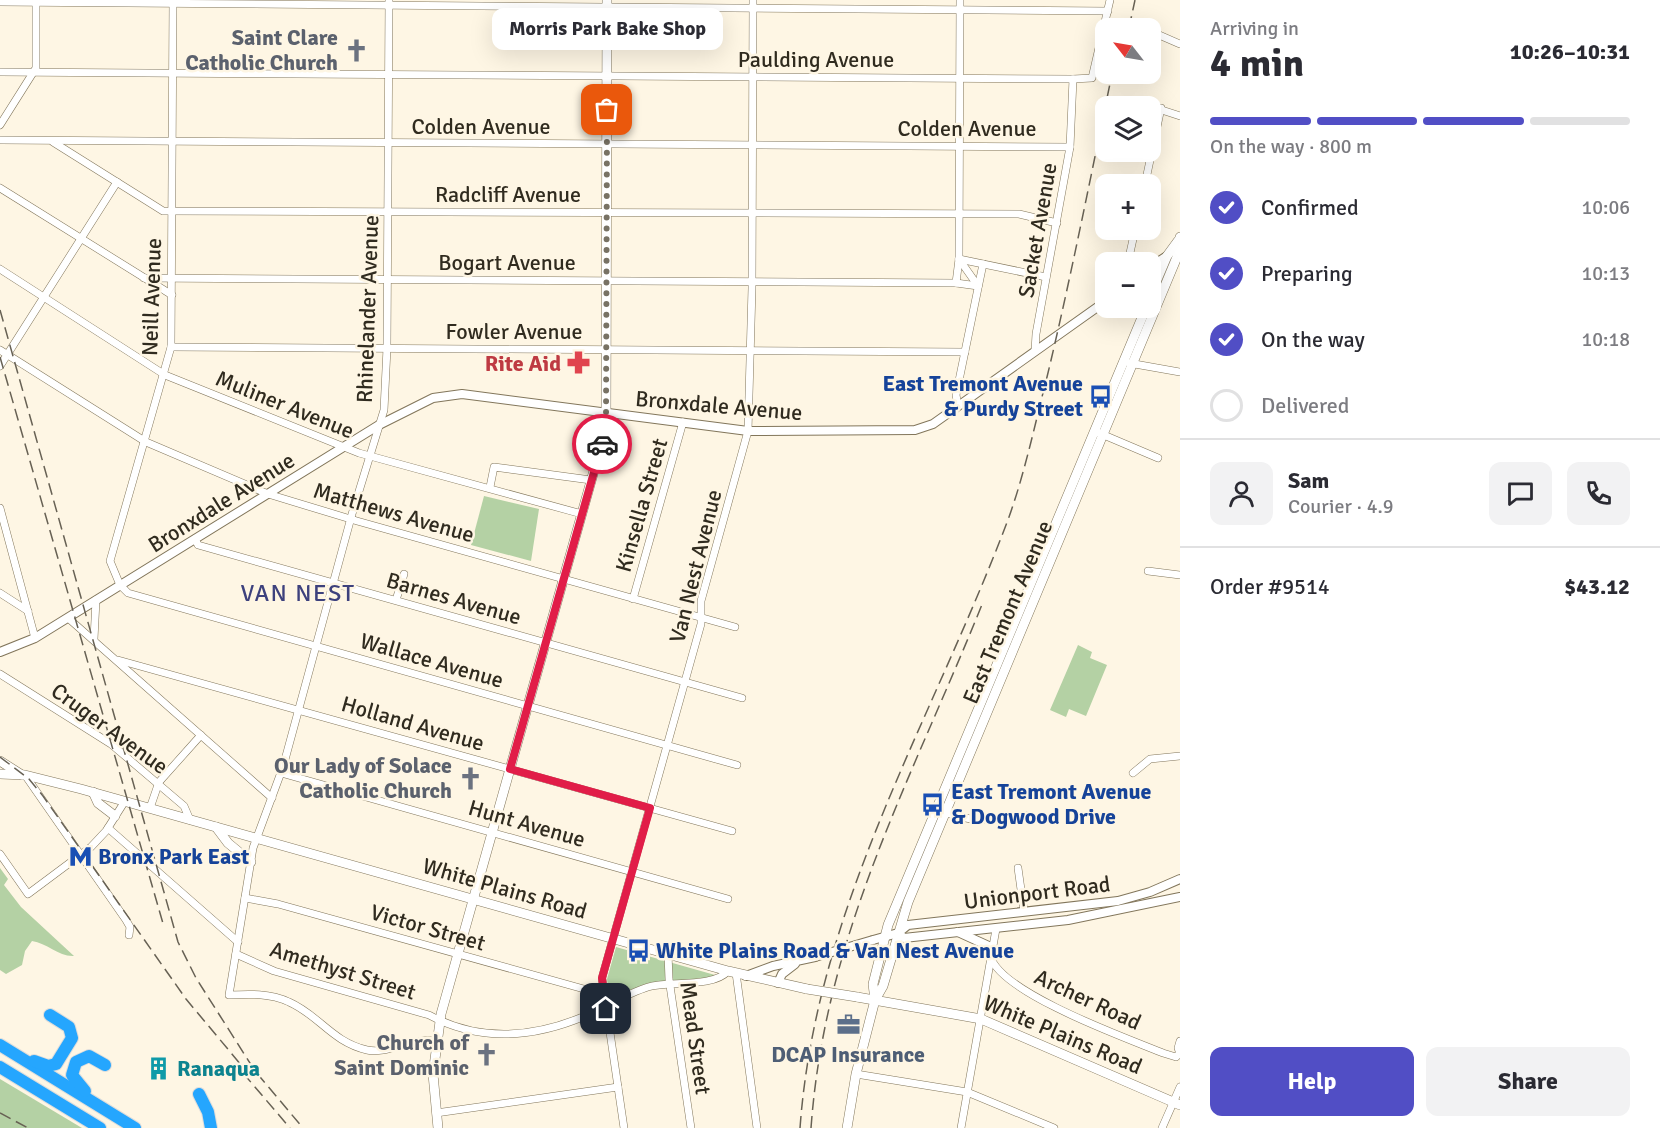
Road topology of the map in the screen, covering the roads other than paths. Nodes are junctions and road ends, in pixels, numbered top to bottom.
1 (960, 0) edge
2 (1110, 0) edge
3 (36, 2) edge
4 (173, 2) edge
5 (0, 3) edge
6 (389, 3) edge
7 (607, 4) edge
8 (753, 4) edge
9 (960, 10) junction
10 (1108, 11) junction
11 (1161, 36) edge
12 (1180, 44) edge
13 (0, 72) edge
14 (33, 72) junction
15 (173, 73) junction
16 (388, 75) junction
17 (607, 75) junction
18 (753, 77) junction
19 (959, 78) junction
20 (1073, 80) junction
21 (1161, 108) edge
22 (1180, 116) edge
23 (0, 125) edge
24 (0, 140) edge
25 (51, 140) junction
26 (75, 140) junction
27 (172, 142) junction
28 (388, 143) junction
29 (606, 144) junction
30 (752, 145) junction
31 (959, 146) junction
32 (1070, 147) junction
33 (69, 152) junction
34 (117, 182) junction
35 (0, 188) edge
36 (172, 209) junction
37 (388, 211) junction
38 (606, 212) junction
39 (752, 213) junction
40 (958, 214) junction
41 (1057, 223) junction
42 (80, 239) junction
43 (1180, 239) edge
44 (1167, 256) junction
45 (958, 259) junction
46 (1161, 260) edge
47 (983, 264) junction
48 (0, 269) edge
49 (1161, 274) edge
50 (1046, 277) junction
51 (144, 278) junction
52 (172, 278) junction
53 (387, 280) junction
54 (606, 280) junction
55 (752, 282) junction
56 (956, 283) junction
57 (1161, 284) edge
58 (978, 286) junction
59 (172, 295) junction
60 (44, 297) junction
61 (1095, 309) edge
62 (1142, 318) edge
63 (1145, 318) edge
64 (171, 347) junction
65 (387, 348) junction
66 (605, 349) junction
67 (0, 350) edge
68 (751, 350) junction
69 (1035, 351) junction
70 (965, 352) junction
71 (7, 355) junction
72 (1127, 362) junction
73 (0, 366) edge
74 (1180, 372) edge
75 (165, 375) junction
76 (958, 406) junction
77 (606, 412) junction
78 (683, 422) junction
79 (378, 425) junction
80 (748, 431) junction
81 (1098, 433) junction
82 (146, 442) junction
83 (343, 447) junction
84 (369, 454) junction
85 (1158, 458) dead end
86 (591, 480) junction
87 (490, 487) junction
88 (268, 494) junction
89 (0, 510) edge
90 (582, 513) junction
91 (351, 519) junction
92 (195, 539) junction
93 (1148, 571) dead end
94 (404, 574) dead end
95 (1180, 575) edge
96 (563, 579) junction
97 (335, 583) junction
98 (120, 585) junction
99 (0, 593) edge
100 (633, 599) junction
101 (96, 600) junction
102 (396, 600) junction
103 (28, 611) junction
104 (69, 618) junction
105 (702, 618) junction
106 (735, 627) dead end
107 (35, 638) junction
108 (94, 639) junction
109 (546, 643) junction
110 (317, 646) junction
111 (0, 652) edge
112 (118, 660) junction
113 (0, 674) edge
114 (685, 682) junction
115 (742, 698) dead end
116 (528, 706) junction
117 (299, 710) junction
118 (201, 735) junction
119 (667, 745) junction
120 (1180, 756) edge
121 (0, 761) edge
122 (737, 765) dead end
123 (0, 768) edge
124 (510, 769) junction
125 (281, 773) junction
126 (1133, 773) dead end
127 (0, 774) edge
128 (21, 775) junction
129 (158, 784) junction
130 (93, 792) junction
131 (272, 798) junction
132 (125, 801) junction
133 (150, 808) junction
134 (650, 808) junction
135 (941, 811) junction
136 (1026, 815) dead end
137 (114, 816) junction
138 (190, 820) junction
139 (216, 827) junction
140 (108, 828) junction
141 (732, 831) dead end
142 (492, 832) junction
143 (256, 838) junction
144 (0, 854) edge
145 (81, 855) junction
146 (251, 862) junction
147 (1017, 868) dead end
148 (632, 872) junction
149 (1180, 879) edge
150 (245, 897) junction
151 (1180, 897) edge
152 (473, 899) junction
153 (728, 899) dead end
154 (1117, 901) junction
155 (1024, 911) junction
156 (1119, 911) junction
157 (996, 929) junction
158 (958, 932) junction
159 (897, 933) junction
160 (129, 935) dead end
161 (885, 937) junction
162 (613, 938) junction
163 (238, 942) junction
164 (993, 948) junction
165 (236, 954) junction
166 (668, 954) junction
167 (458, 955) junction
168 (991, 958) junction
169 (796, 962) junction
170 (732, 972) junction
171 (746, 976) junction
172 (778, 983) junction
173 (670, 984) junction
174 (602, 992) junction
175 (875, 1000) junction
176 (606, 1006) junction
177 (50, 1015) dead end
178 (981, 1018) junction
179 (440, 1021) junction
180 (436, 1041) junction
181 (1180, 1041) edge
182 (0, 1045) edge
183 (1180, 1054) edge
184 (105, 1065) dead end
185 (0, 1067) edge
186 (856, 1074) junction
187 (618, 1087) junction
188 (1180, 1087) edge
189 (967, 1092) junction
190 (199, 1094) dead end
191 (1177, 1104) edge
192 (110, 1113) junction
193 (436, 1113) junction
194 (100, 1128) edge
195 (135, 1128) edge
196 (146, 1128) edge
197 (211, 1128) edge
198 (438, 1128) edge
199 (624, 1128) edge
200 (691, 1128) edge
201 (757, 1128) edge
202 (847, 1128) edge
203 (961, 1128) edge
204 (1054, 1128) edge
205 (1162, 1128) edge

1 - 9 street
2 - 10 street
3 - 4 street
3 - 5 street
3 - 14 street
4 - 6 street
4 - 15 street, Neill Avenue
6 - 7 street
6 - 16 street, Rhinelander Avenue
7 - 8 street
7 - 17 main road
8 - 9 street
8 - 18 street, Van Nest Avenue
9 - 10 street
9 - 19 street
10 - 20 street, Paulding Avenue
11 - 12 street
13 - 14 street, Paulding Avenue
14 - 15 street, Paulding Avenue
14 - 23 street
15 - 16 street, Paulding Avenue
15 - 27 street, Neill Avenue
16 - 17 street, Paulding Avenue
16 - 28 street, Rhinelander Avenue
17 - 18 street, Paulding Avenue
17 - 29 main road
18 - 19 street, Paulding Avenue
18 - 30 street, Van Nest Avenue
19 - 20 street, Paulding Avenue
19 - 31 street
20 - 32 street, Sacket Avenue
21 - 22 street
24 - 25 street, Colden Avenue
25 - 26 street, Colden Avenue
25 - 33 street, Radcliff Avenue
26 - 27 street, Colden Avenue
26 - 33 street
27 - 28 street, Colden Avenue
27 - 36 street, Neill Avenue
28 - 29 street, Colden Avenue
28 - 37 street, Rhinelander Avenue
29 - 30 street, Colden Avenue
29 - 38 main road
30 - 31 street, Colden Avenue
30 - 39 street, Van Nest Avenue
31 - 32 street, Colden Avenue
31 - 40 street
32 - 41 street, Sacket Avenue
33 - 34 street, Radcliff Avenue
34 - 36 street, Radcliff Avenue
34 - 42 street
35 - 42 street
36 - 37 street, Radcliff Avenue
36 - 52 street, Neill Avenue
37 - 38 street, Radcliff Avenue
37 - 53 street, Rhinelander Avenue
38 - 39 street, Radcliff Avenue
38 - 54 main road
39 - 40 street, Radcliff Avenue
39 - 55 street, Van Nest Avenue
40 - 41 street, Radcliff Avenue
40 - 45 street
41 - 50 street, Sacket Avenue
42 - 51 street
42 - 60 street
43 - 44 main road, East Tremont Avenue
43 - 57 main road, East Tremont Avenue
44 - 46 street
44 - 49 main road, East Tremont Avenue
45 - 47 street
45 - 56 street
45 - 58 street
47 - 50 street
47 - 58 street
48 - 60 street, Muliner Avenue
50 - 69 street, Sacket Avenue
51 - 52 street, Bogart Avenue
51 - 59 street
52 - 53 street, Bogart Avenue
52 - 59 street, Neill Avenue
53 - 54 street, Bogart Avenue
53 - 65 street, Rhinelander Avenue
54 - 55 street, Bogart Avenue
54 - 66 main road
55 - 56 street, Bogart Avenue
55 - 68 street, Van Nest Avenue
56 - 58 street, Bogart Avenue
58 - 70 street
59 - 64 street, Neill Avenue
60 - 71 street
60 - 75 street, Muliner Avenue
61 - 69 street, Bronxdale Avenue
62 - 72 main road, East Tremont Avenue
63 - 72 main road, East Tremont Avenue
64 - 65 street, Fowler Avenue
64 - 75 street, Neill Avenue
65 - 66 street, Fowler Avenue
65 - 79 street, Rhinelander Avenue
66 - 68 street, Fowler Avenue
66 - 77 main road
67 - 71 street, Matthews Avenue
68 - 70 street, Fowler Avenue
68 - 80 street, Van Nest Avenue
69 - 76 street, Bronxdale Avenue
70 - 76 street
71 - 73 street
71 - 82 street, Matthews Avenue
72 - 74 street
72 - 81 main road, East Tremont Avenue
75 - 82 street, Neill Avenue
75 - 83 street, Muliner Avenue
76 - 80 street, Bronxdale Avenue
77 - 78 street, Bronxdale Avenue
77 - 79 street, Bronxdale Avenue
77 - 86 main road
78 - 80 street, Bronxdale Avenue
78 - 100 street, Kinsella Street
79 - 83 street, Bronxdale Avenue
79 - 84 street, Rhinelander Avenue
80 - 105 street, Van Nest Avenue
81 - 85 street
81 - 135 main road, East Tremont Avenue
82 - 88 street, Matthews Avenue
82 - 98 street, Neill Avenue
83 - 84 street, Muliner Avenue
83 - 88 street, Bronxdale Avenue
84 - 87 street, Muliner Avenue
84 - 91 street, Rhinelander Avenue
86 - 87 street
86 - 90 main road
87 - 90 street, Muliner Avenue
88 - 91 street, Matthews Avenue
88 - 92 street, Bronxdale Avenue
89 - 103 street
90 - 96 main road
91 - 96 street, Matthews Avenue
91 - 97 street, Rhinelander Avenue
92 - 97 street, Barnes Avenue
92 - 98 street, Bronxdale Avenue
93 - 95 street
94 - 102 street
96 - 100 street, Matthews Avenue
96 - 109 main road
97 - 102 street, Barnes Avenue
97 - 110 street, Rhinelander Avenue
98 - 101 street, Bronxdale Avenue
98 - 110 street, Wallace Avenue
99 - 103 street
100 - 105 street, Matthews Avenue
101 - 104 street, Bronxdale Avenue
101 - 108 street
102 - 109 street, Barnes Avenue
103 - 107 street
104 - 107 street, Bronxdale Avenue
104 - 108 street
105 - 106 street, Matthews Avenue
105 - 114 street, Van Nest Avenue
107 - 111 street, Bronxdale Avenue
108 - 112 street
109 - 114 street, Barnes Avenue
109 - 116 main road
110 - 116 street, Wallace Avenue
110 - 117 street, Rhinelander Avenue
112 - 117 street, Holland Avenue
112 - 118 street
113 - 129 street, Cruger Avenue
114 - 115 street, Barnes Avenue
114 - 119 street, Van Nest Avenue
116 - 119 street, Wallace Avenue
116 - 124 main road
117 - 124 street, Holland Avenue
117 - 125 street, Rhinelander Avenue
118 - 129 street
118 - 131 street
119 - 122 street, Wallace Avenue
119 - 134 street, Van Nest Avenue
120 - 126 street
121 - 128 main road, White Plains Road
123 - 128 main road, White Plains Road
124 - 134 street, Holland Avenue
124 - 142 main road
125 - 131 street, Rhinelander Avenue
125 - 142 street, Hunt Avenue
127 - 128 main road, White Plains Road
128 - 130 main road, White Plains Road
128 - 145 street
129 - 133 street
129 - 138 street, Cruger Avenue
130 - 132 main road, White Plains Road
130 - 137 main road
131 - 143 street, Rhinelander Avenue
132 - 133 main road, White Plains Road
132 - 137 street
133 - 138 main road, White Plains Road
134 - 141 street, Holland Avenue
134 - 148 street, Van Nest Avenue
135 - 136 street
135 - 159 main road, East Tremont Avenue
135 - 161 main road, East Tremont Avenue
137 - 140 street
138 - 139 main road, White Plains Road
139 - 143 main road, White Plains Road
139 - 146 main road
140 - 145 street
140 - 163 street, Amethyst Street
142 - 148 street, Hunt Avenue
142 - 152 main road
143 - 146 street, Rhinelander Avenue
143 - 152 main road, White Plains Road
144 - 145 street
145 - 160 street
146 - 150 street, Rhinelander Avenue
147 - 155 street
148 - 153 street, Hunt Avenue
148 - 162 street, Van Nest Avenue
149 - 154 street, Unionport Road
150 - 163 street, Rhinelander Avenue
150 - 167 street, Victor Street
151 - 156 street, Unionport Road
152 - 162 main road, White Plains Road
152 - 167 main road
154 - 155 street, Unionport Road
154 - 156 street
155 - 159 street, Unionport Road
156 - 157 street, Unionport Road
157 - 158 street, Unionport Road
157 - 164 street
158 - 159 street, Unionport Road
158 - 164 street
159 - 161 street, Unionport Road
159 - 175 main road, East Tremont Avenue
161 - 169 street, Unionport Road, bridge
161 - 175 main road, East Tremont Avenue
162 - 166 main road, White Plains Road
162 - 174 street, Van Nest Avenue
163 - 165 street, Rhinelander Avenue
164 - 168 street
165 - 179 street, Amethyst Street
165 - 180 street, Rhinelander Avenue
166 - 170 main road, White Plains Road
166 - 173 street, Mead Street
167 - 174 street, Victor Street
167 - 179 main road
168 - 178 street
168 - 183 street, Archer Road
169 - 171 street, Unionport Road
169 - 172 street
170 - 171 main road, White Plains Road
170 - 173 street
170 - 201 street
171 - 172 main road, White Plains Road
172 - 175 main road, White Plains Road, bridge
173 - 176 street
173 - 200 street, Mead Street
174 - 176 street, Van Nest Avenue
175 - 178 main road, White Plains Road
175 - 186 main road, East Tremont Avenue
176 - 179 street
176 - 187 street, Van Nest Avenue
177 - 182 highway
178 - 189 street
178 - 191 main road, White Plains Road
179 - 180 main road
180 - 193 main road
181 - 183 street
182 - 192 highway
184 - 192 highway
185 - 194 highway
186 - 189 street
186 - 202 main road, East Tremont Avenue
187 - 193 street
187 - 199 street, Van Nest Avenue
188 - 191 street
189 - 203 street
189 - 204 street
190 - 197 highway
191 - 205 street
192 - 195 highway
192 - 196 highway
193 - 198 main road

